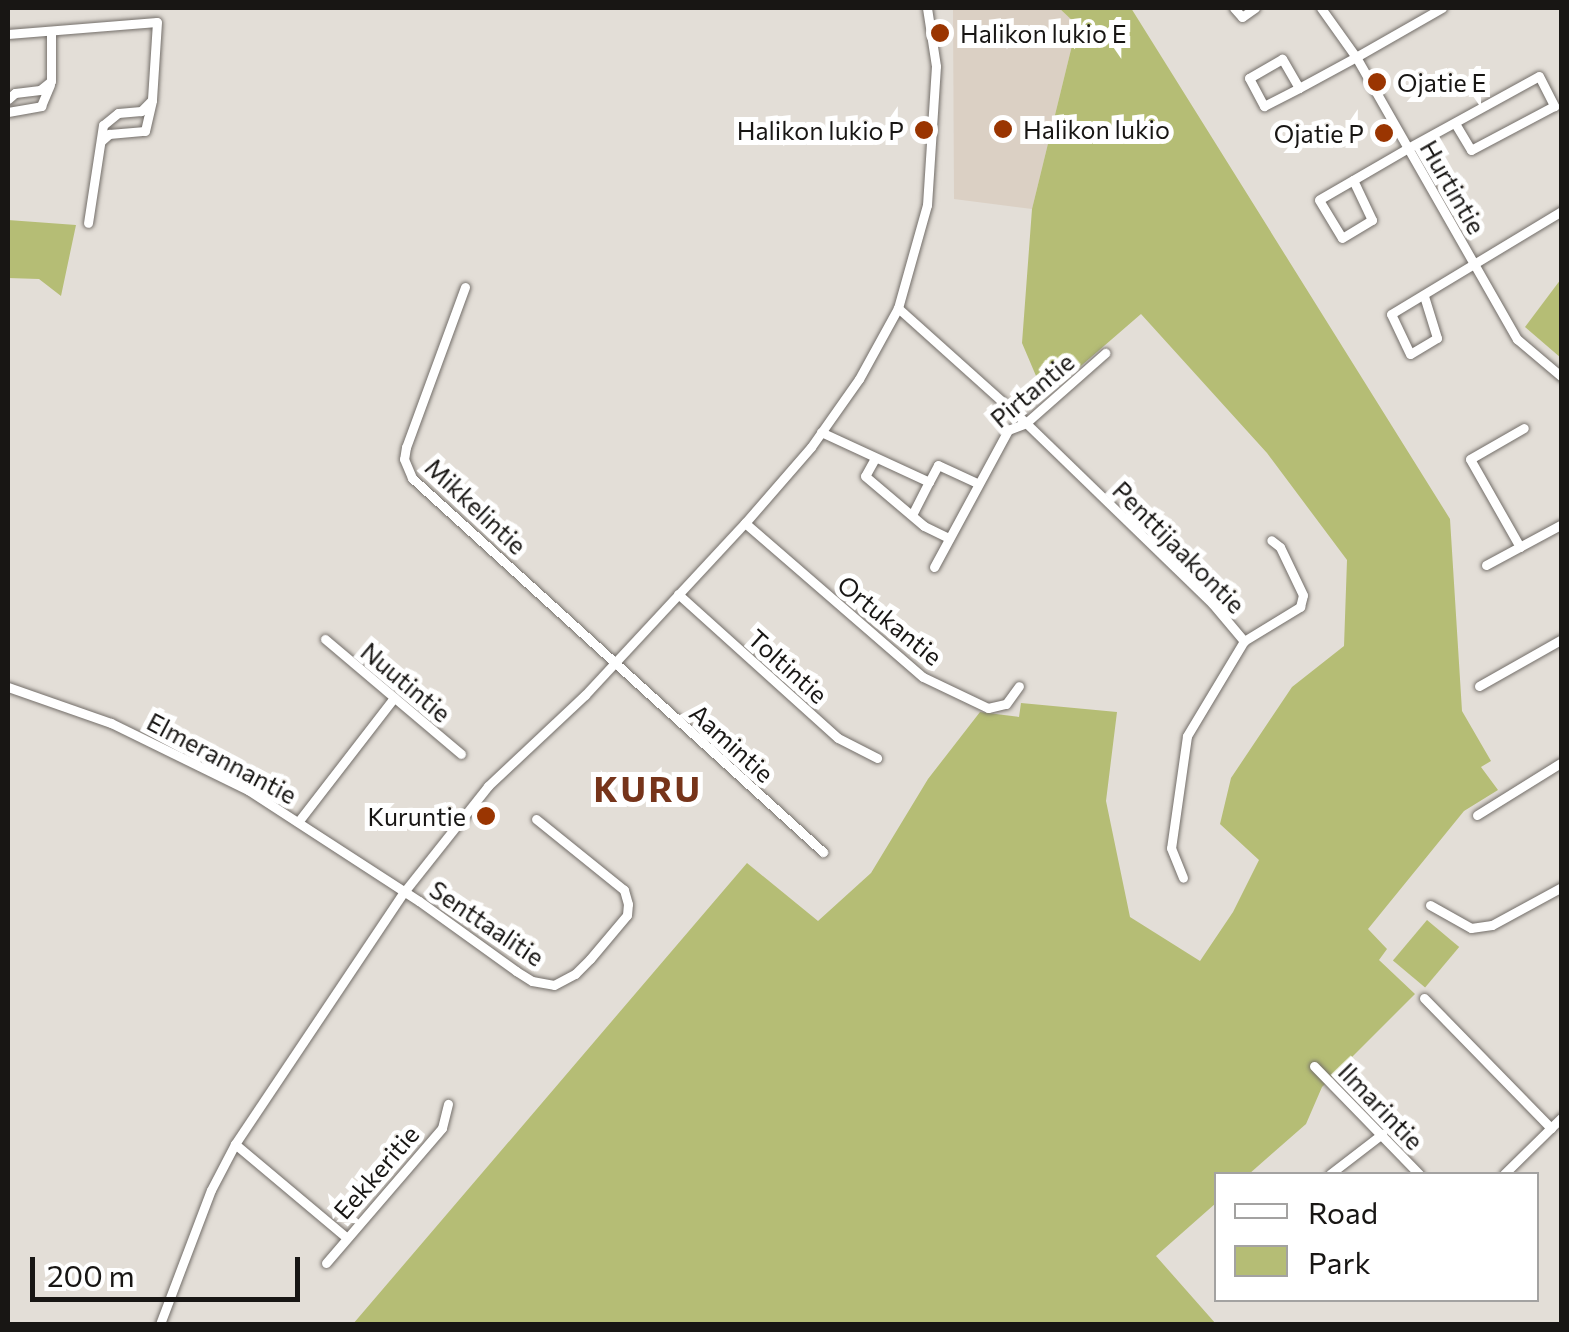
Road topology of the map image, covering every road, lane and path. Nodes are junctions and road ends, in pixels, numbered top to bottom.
1 (926, 8) edge
2 (1234, 8) edge
3 (1254, 8) edge
4 (1321, 8) edge
5 (1442, 8) edge
6 (50, 32) junction
7 (8, 34) edge
8 (1356, 57) junction
9 (51, 82) junction
10 (1299, 88) junction
11 (8, 99) edge
12 (152, 100) junction
13 (8, 112) edge
14 (1455, 123) junction
15 (99, 143) junction
16 (1408, 148) junction
17 (1353, 180) junction
18 (1562, 212) edge
19 (88, 224) dead end
20 (1474, 266) junction
21 (464, 287) dead end
22 (1424, 296) junction
23 (898, 308) junction
24 (1105, 354) dead end
25 (1562, 377) edge
26 (1026, 424) junction
27 (1524, 428) dead end
28 (822, 432) junction
29 (874, 460) junction
30 (929, 482) junction
31 (977, 483) junction
32 (912, 516) junction
33 (744, 523) junction
34 (1562, 524) edge
35 (948, 538) junction
36 (1271, 540) dead end
37 (1520, 547) junction
38 (1486, 565) dead end
39 (934, 567) dead end
40 (678, 594) junction
41 (1562, 639) edge
42 (325, 640) dead end
43 (1244, 641) junction
44 (615, 662) junction
45 (8, 686) edge
46 (1019, 686) dead end
47 (1479, 686) dead end
48 (394, 698) junction
49 (460, 754) dead end
50 (877, 758) dead end
51 (1562, 762) edge
52 (1477, 816) dead end
53 (536, 819) dead end
54 (298, 822) junction
55 (822, 852) dead end
56 (1183, 878) dead end
57 (404, 892) junction
58 (1560, 892) edge
59 (1430, 906) dead end
60 (1424, 998) dead end
61 (1314, 1066) dead end
62 (448, 1104) dead end
63 (1562, 1117) edge
64 (1551, 1128) junction
65 (1382, 1134) junction
66 (234, 1144) junction
67 (1333, 1172) edge
68 (1418, 1172) edge
69 (1506, 1172) edge
70 (346, 1238) junction
71 (326, 1263) dead end
72 (160, 1324) edge

1 - 23 street
2 - 3 street
4 - 8 street, Hurtintie
5 - 8 street
6 - 7 street
6 - 9 street
6 - 12 street
8 - 10 street
8 - 16 street, Hurtintie
9 - 11 street
9 - 13 street
10 - 10 street
12 - 15 street
12 - 15 street
14 - 14 street
14 - 16 street
15 - 19 street
16 - 17 street
16 - 20 street, Hurtintie
17 - 17 street
18 - 20 street
20 - 22 street
20 - 25 street, Hurtintie
21 - 44 street, Mikkelintie
22 - 22 street
23 - 26 street, Penttijaakontie
23 - 28 street
24 - 26 street, Pirtantie
26 - 31 street, Pirtantie
26 - 43 street, Penttijaakontie
27 - 37 street
28 - 29 street
28 - 33 street
29 - 30 street
29 - 32 street
30 - 31 street
30 - 32 street
31 - 35 street, Pirtantie
32 - 35 street
33 - 40 street
33 - 46 street, Ortukantie
34 - 37 street
35 - 39 street, Pirtantie
36 - 43 street
37 - 38 street
40 - 44 street
40 - 50 street, Toltintie
41 - 47 street
42 - 48 street, Nuutintie
43 - 56 street, Penttijaakontie
44 - 55 street, Aamintie
44 - 57 street
45 - 54 street, Elmerannantie
48 - 49 street, Nuutintie
48 - 54 street
51 - 52 street
53 - 57 street, Senttaalitie
54 - 57 street, Elmerannantie
57 - 66 street
58 - 59 street
60 - 64 street
61 - 65 street, Ilmarintie
62 - 70 street, Eekkeritie
63 - 64 street
64 - 69 street
65 - 67 street
65 - 68 street, Ilmarintie
66 - 70 street
66 - 72 street
70 - 71 street, Eekkeritie

